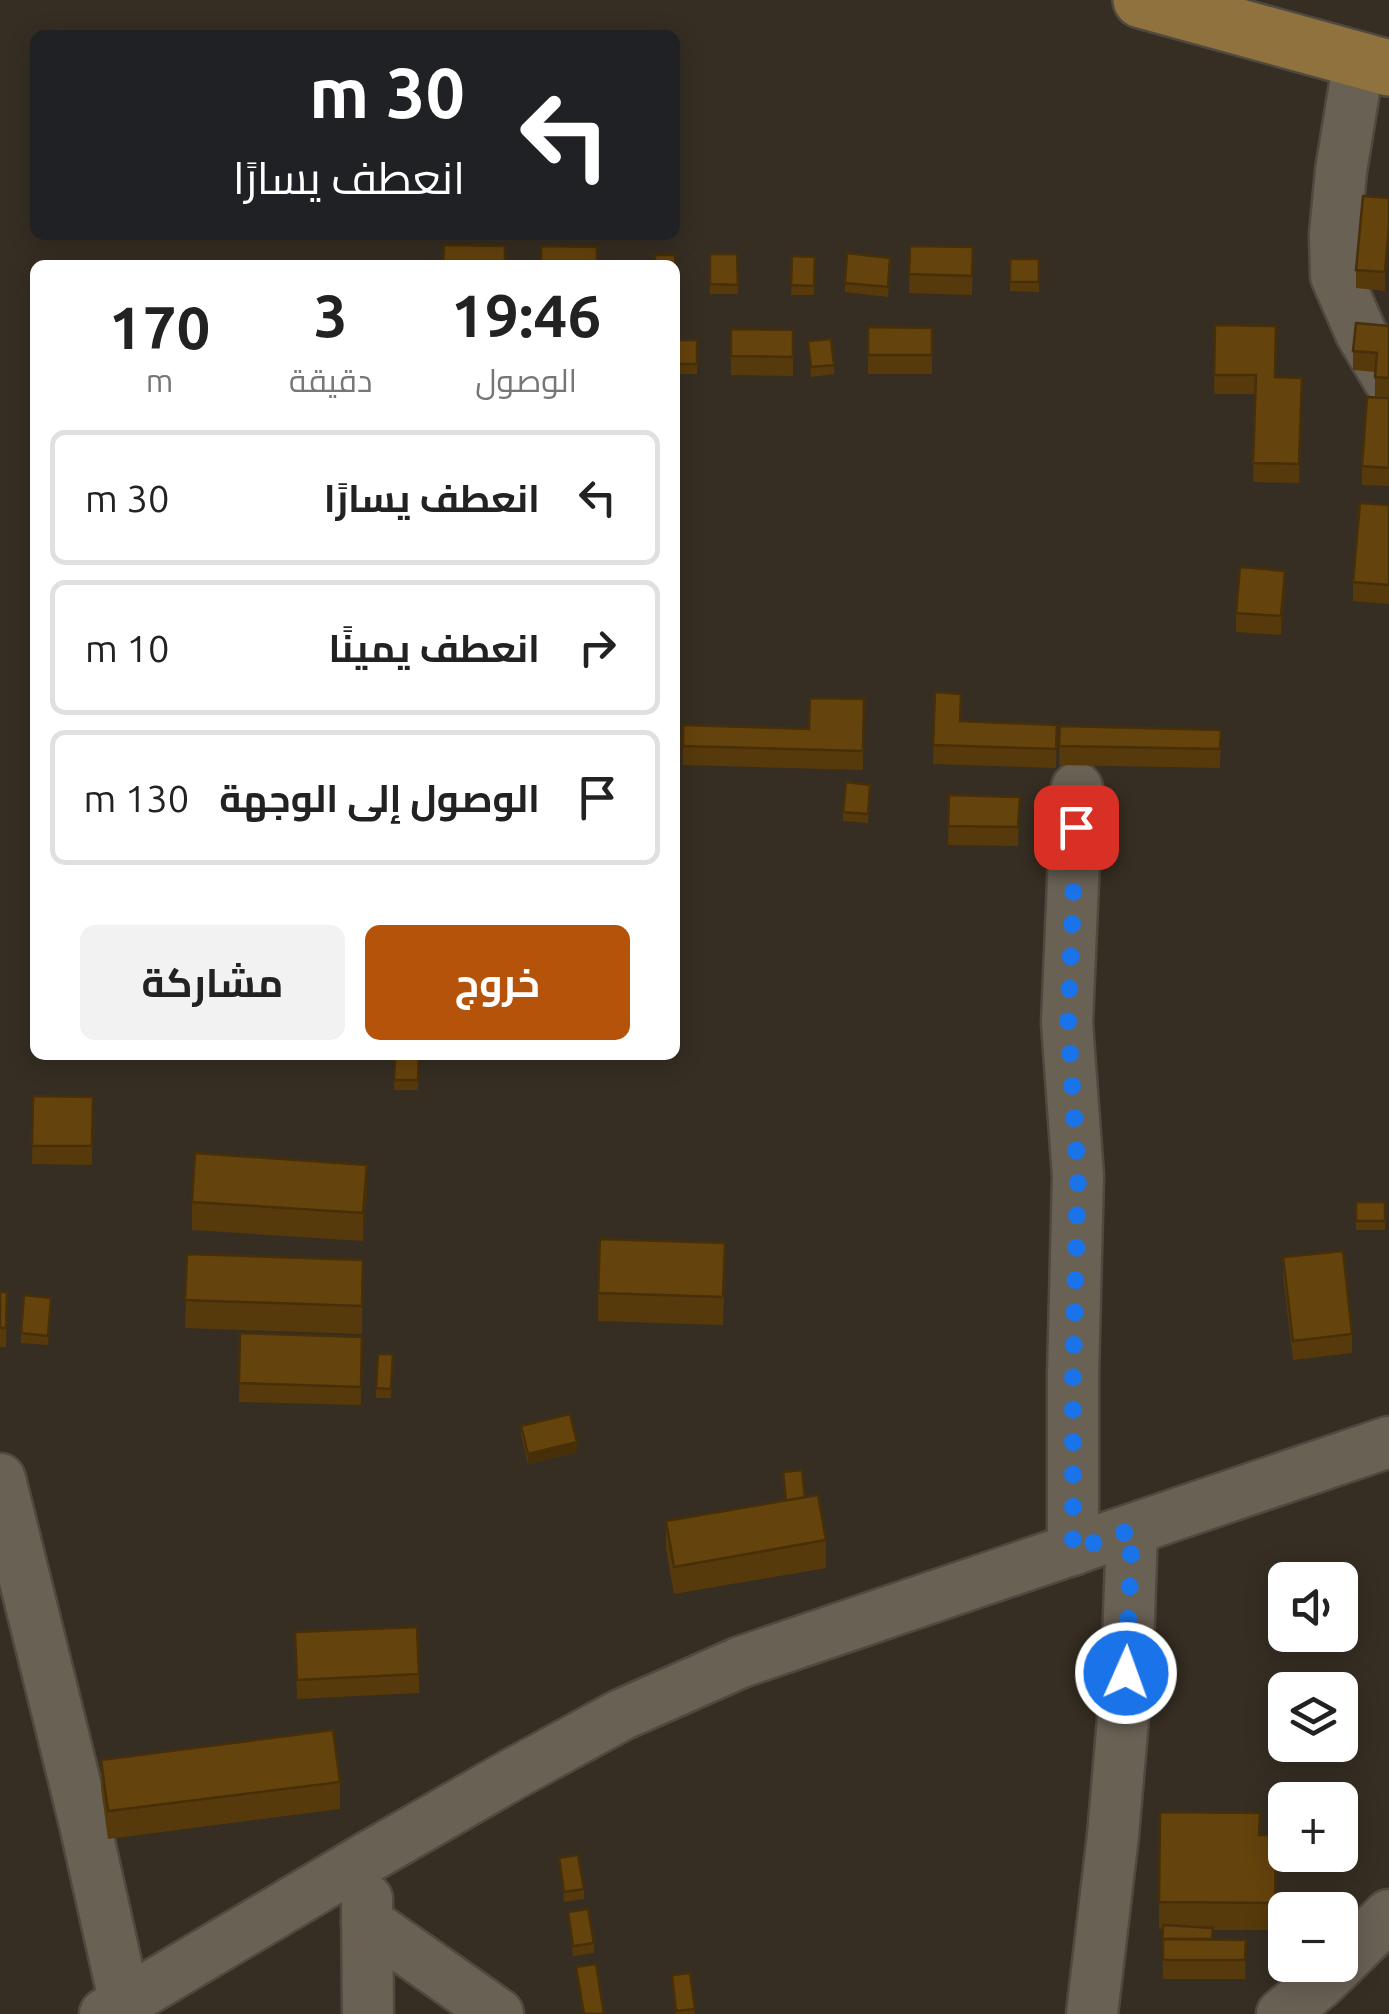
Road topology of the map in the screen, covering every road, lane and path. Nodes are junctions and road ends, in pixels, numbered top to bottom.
1 (1163, 3) edge
2 (1374, 64) edge
3 (1389, 380) edge
4 (1078, 788) dead end
5 (1389, 1442) edge
6 (0, 1479) edge
7 (1132, 1530) junction
8 (1073, 1550) junction
9 (367, 1858) junction
10 (1389, 1915) edge
11 (368, 1922) junction
12 (1358, 1945) edge
13 (1321, 1982) edge
14 (115, 2009) edge
15 (368, 2014) edge
16 (498, 2014) edge
17 (1092, 2014) edge
18 (1282, 2014) edge

1 - 2 main road
2 - 3 street
4 - 8 street
5 - 7 street
6 - 14 street
7 - 8 street
7 - 17 street
8 - 9 street
9 - 11 street
9 - 14 street
10 - 12 street
11 - 15 street
11 - 16 street
13 - 18 street

